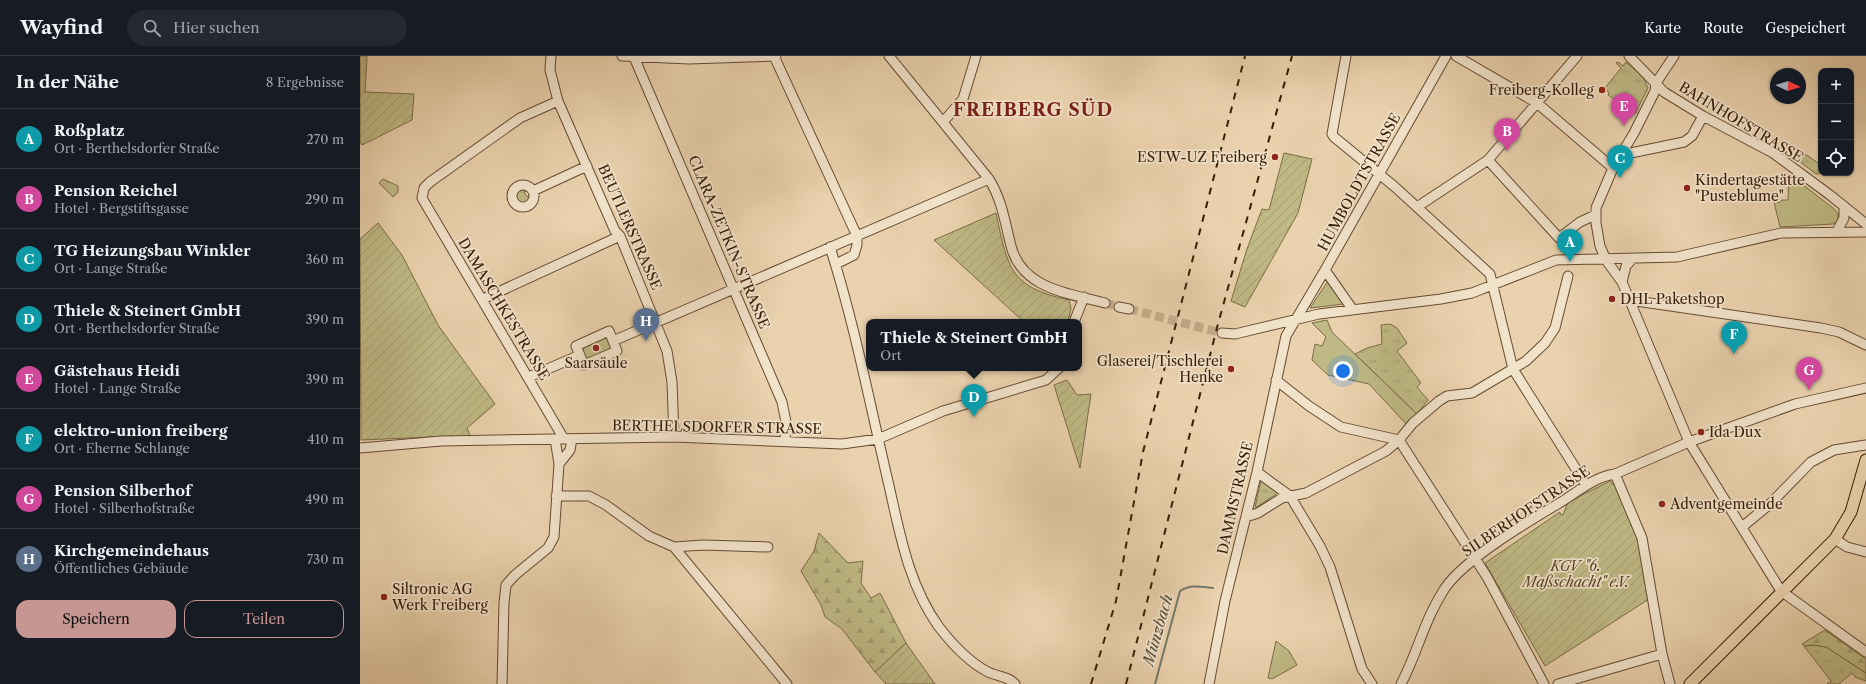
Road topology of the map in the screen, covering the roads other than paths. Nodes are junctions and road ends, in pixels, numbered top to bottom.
1 (551, 56) edge
2 (622, 56) edge
3 (775, 56) edge
4 (889, 56) edge
5 (976, 56) edge
6 (1346, 56) edge
7 (1446, 56) edge
8 (1456, 56) edge
9 (1577, 56) edge
10 (1629, 56) edge
11 (1674, 56) edge
12 (634, 57) edge
13 (1656, 83) junction
14 (558, 101) junction
15 (1537, 103) junction
16 (1703, 116) junction
17 (943, 122) junction
18 (1621, 155) junction
19 (1488, 160) junction
20 (587, 166) junction
21 (1613, 168) junction
22 (1379, 174) junction
23 (989, 179) junction
24 (533, 191) dead end
25 (1844, 206) junction
26 (1417, 207) junction
27 (1595, 214) junction
28 (1866, 224) edge
29 (1837, 231) junction
30 (1866, 232) edge
31 (620, 236) junction
32 (857, 236) junction
33 (830, 247) junction
34 (1632, 259) junction
35 (1606, 260) junction
36 (836, 264) junction
37 (1325, 270) junction
38 (1568, 276) dead end
39 (1622, 282) junction
40 (1494, 285) junction
41 (734, 288) junction
42 (1084, 297) junction
43 (483, 299) junction
44 (1629, 300) junction
45 (1105, 303) tunnel mouth
46 (1119, 307) tunnel mouth
47 (1129, 309) tunnel mouth
48 (1354, 310) junction
49 (1075, 319) edge
50 (1295, 320) junction
51 (655, 322) junction
52 (1222, 333) tunnel mouth
53 (613, 341) junction
54 (1866, 345) edge
55 (580, 355) junction
56 (1513, 369) junction
57 (1056, 371) edge
58 (529, 377) junction
59 (1276, 380) junction
60 (1866, 388) edge
61 (674, 437) junction
62 (564, 439) junction
63 (878, 439) junction
64 (1399, 440) junction
65 (785, 441) junction
66 (1689, 442) junction
67 (1866, 445) edge
68 (360, 448) edge
69 (1866, 460) edge
70 (559, 464) junction
71 (1257, 472) junction
72 (1614, 474) junction
73 (1586, 485) junction
74 (556, 496) junction
75 (1290, 496) junction
76 (1246, 517) junction
77 (1742, 527) junction
78 (1835, 539) junction
79 (768, 546) dead end
80 (674, 547) junction
81 (1866, 552) edge
82 (1474, 560) junction
83 (1781, 591) junction
84 (1865, 648) edge
85 (1662, 654) junction
86 (502, 684) edge
87 (787, 684) edge
88 (1015, 684) edge
89 (1209, 684) edge
90 (1372, 684) edge
91 (1401, 684) edge
92 (1544, 684) edge
93 (1558, 684) edge
94 (1670, 684) edge
95 (1690, 684) edge

1 - 14 street, BEUTLERSTRASSE
2 - 12 street
3 - 12 street
3 - 32 street
4 - 17 street
5 - 17 street
6 - 22 street
7 - 22 street, HUMBOLDTSTRASSE
8 - 15 street
9 - 15 street
10 - 13 street, BAHNHOFSTRASSE
11 - 13 street
12 - 41 street, CLARA-ZETKIN-STRASSE
13 - 16 street, BAHNHOFSTRASSE
13 - 18 street
14 - 20 street, BEUTLERSTRASSE
14 - 43 street, DAMASCHKESTRASSE
15 - 19 street
15 - 21 street
16 - 18 street
16 - 25 street, BAHNHOFSTRASSE
17 - 23 street
18 - 21 street
19 - 26 street
19 - 27 street
20 - 24 street
20 - 31 street, BEUTLERSTRASSE
21 - 27 street
22 - 26 street
22 - 37 street, HUMBOLDTSTRASSE
23 - 32 street
23 - 42 street
25 - 28 street, BAHNHOFSTRASSE
25 - 29 street
26 - 40 street
27 - 35 street
29 - 30 street
29 - 34 street
31 - 43 street
31 - 51 street, BEUTLERSTRASSE
32 - 33 street
32 - 36 street
33 - 36 street
33 - 41 street
34 - 35 street
34 - 39 street
35 - 39 street
35 - 40 street
36 - 63 street
37 - 48 street
37 - 50 street, HUMBOLDTSTRASSE
38 - 56 street
39 - 44 street
40 - 48 street
40 - 56 street
41 - 51 street
41 - 65 street, CLARA-ZETKIN-STRASSE
42 - 45 street
42 - 49 street
43 - 58 street, DAMASCHKESTRASSE
44 - 54 street
44 - 66 street
46 - 47 street
48 - 50 street
50 - 52 street
50 - 59 street, DAMMSTRASSE
51 - 53 street
51 - 61 street, BEUTLERSTRASSE
53 - 55 street
53 - 55 street
55 - 58 street
56 - 64 street
56 - 73 street
57 - 63 street, BERTHELSDORFER STRASSE
58 - 62 street, DAMASCHKESTRASSE
59 - 64 street
59 - 71 street, DAMMSTRASSE
60 - 66 street, SILBERHOFSTRASSE
61 - 62 street, BERTHELSDORFER STRASSE
61 - 65 street, BERTHELSDORFER STRASSE
62 - 68 street, BERTHELSDORFER STRASSE
62 - 70 street
62 - 70 street
63 - 65 street, BERTHELSDORFER STRASSE
63 - 88 street
64 - 75 street
64 - 82 street
66 - 72 street, SILBERHOFSTRASSE
66 - 77 street
67 - 77 street
69 - 78 main road
70 - 74 street
71 - 75 street
71 - 76 street, DAMMSTRASSE
72 - 73 street, SILBERHOFSTRASSE
72 - 85 street
73 - 82 street, SILBERHOFSTRASSE
74 - 80 street
74 - 86 street
75 - 76 street
75 - 90 street
76 - 89 street, DAMMSTRASSE
77 - 83 street
78 - 81 street
78 - 83 main road
79 - 80 street
80 - 87 street
82 - 91 street, SILBERHOFSTRASSE
82 - 92 street
83 - 84 street
83 - 95 main road
85 - 93 street
85 - 94 street

